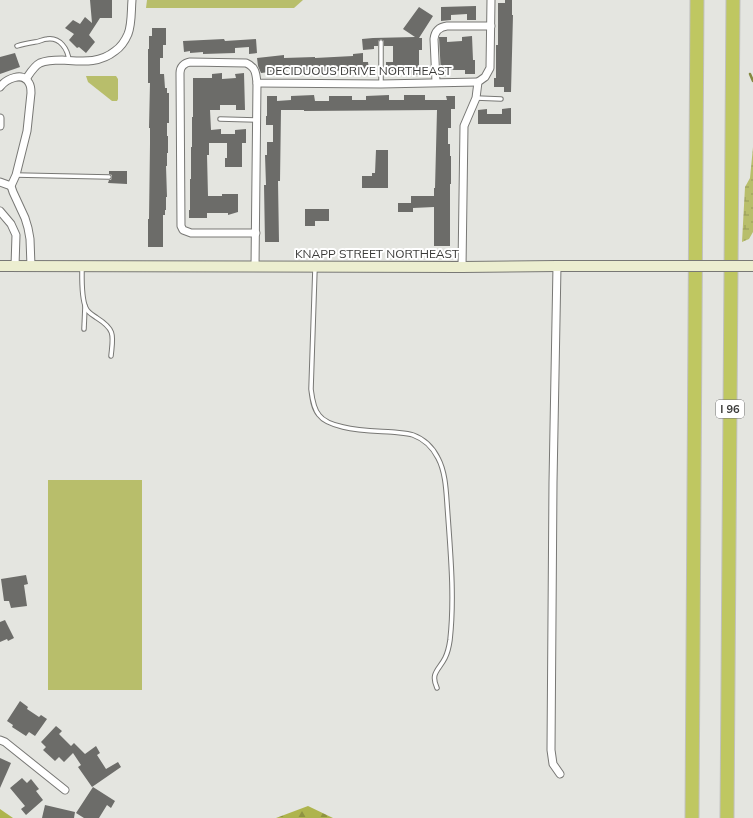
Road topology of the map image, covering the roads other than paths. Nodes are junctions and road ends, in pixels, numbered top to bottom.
1 (132, 0) edge
2 (491, 0) edge
3 (698, 0) edge
4 (733, 0) edge
5 (491, 26) junction
6 (381, 42) dead end
7 (16, 46) dead end
8 (69, 61) junction
9 (26, 79) junction
10 (436, 82) junction
11 (478, 82) junction
12 (257, 83) junction
13 (381, 84) junction
14 (0, 86) edge
15 (476, 98) junction
16 (501, 99) dead end
17 (0, 118) edge
18 (220, 119) dead end
19 (256, 120) junction
20 (0, 126) edge
21 (16, 175) junction
22 (109, 177) dead end
23 (0, 182) edge
24 (12, 186) junction
25 (0, 211) edge
26 (256, 233) junction
27 (0, 266) edge
28 (15, 266) junction
29 (31, 266) junction
30 (82, 266) junction
31 (557, 266) junction
32 (753, 266) edge
33 (255, 267) junction
34 (315, 267) junction
35 (462, 267) junction
36 (85, 304) junction
37 (84, 329) dead end
38 (111, 356) dead end
39 (436, 688) dead end
40 (0, 740) edge
41 (560, 774) dead end
42 (65, 790) dead end
43 (692, 818) edge
44 (727, 818) edge

1 - 8 street
2 - 5 street
3 - 43 highway
4 - 44 highway, I 96
5 - 10 street
5 - 11 street
6 - 13 lane
7 - 8 lane
8 - 9 street
9 - 14 street
9 - 21 street
10 - 11 street, DECIDUOUS DRIVE NORTHEAST
10 - 13 street, DECIDUOUS DRIVE NORTHEAST
11 - 15 street
12 - 13 street, DECIDUOUS DRIVE NORTHEAST
12 - 19 street
12 - 26 street, DECIDUOUS DRIVE NORTHEAST
15 - 16 lane
15 - 35 street
17 - 20 street
18 - 19 lane
19 - 26 street
21 - 22 lane
21 - 24 street
23 - 24 street
24 - 29 street
25 - 28 street
26 - 33 street
27 - 28 main road, KNAPP STREET NORTHEAST
28 - 29 main road, KNAPP STREET NORTHEAST
29 - 30 main road, KNAPP STREET NORTHEAST
30 - 33 main road, KNAPP STREET NORTHEAST
30 - 36 lane
31 - 32 main road, KNAPP STREET NORTHEAST, bridge
31 - 35 main road, KNAPP STREET NORTHEAST
31 - 41 street
33 - 34 main road, KNAPP STREET NORTHEAST
34 - 35 main road, KNAPP STREET NORTHEAST
34 - 39 lane
36 - 37 lane
36 - 38 lane
40 - 42 street

